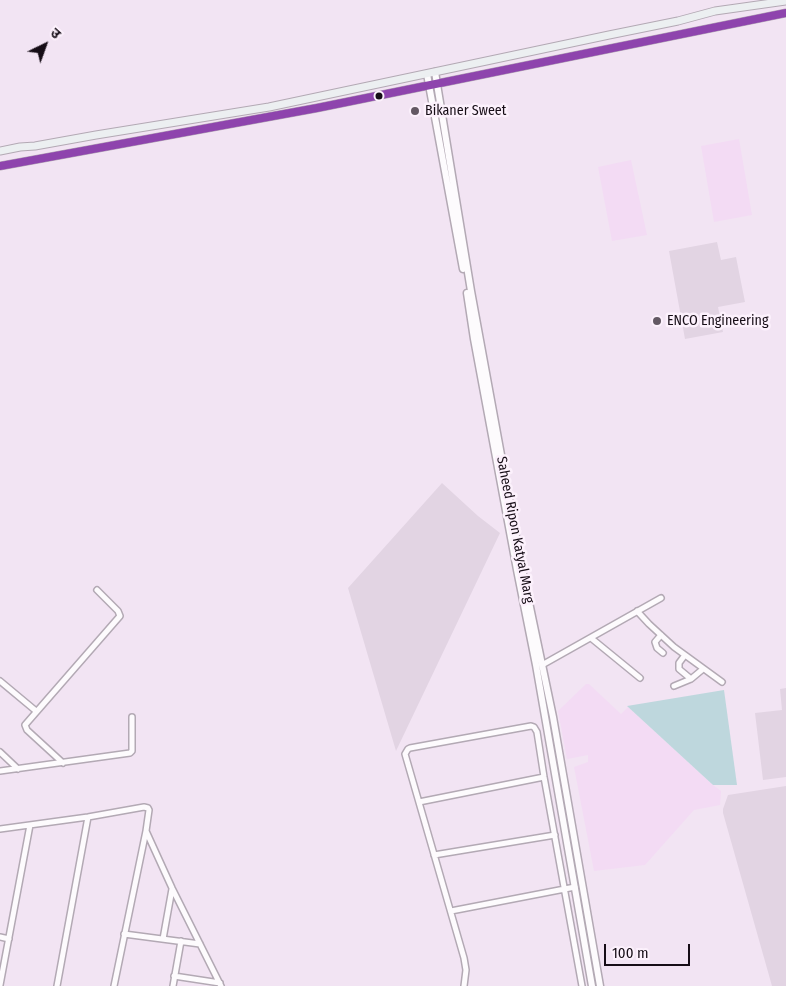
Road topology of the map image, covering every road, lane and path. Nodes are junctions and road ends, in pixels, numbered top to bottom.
1 (786, 1) edge
2 (786, 13) edge
3 (436, 72) junction
4 (427, 74) junction
5 (438, 84) junction
6 (429, 86) junction
7 (0, 151) edge
8 (0, 166) edge
9 (510, 515) junction
10 (97, 590) dead end
11 (661, 598) dead end
12 (637, 611) junction
13 (661, 636) junction
14 (591, 638) junction
15 (663, 653) dead end
16 (685, 655) junction
17 (542, 665) junction
18 (703, 669) junction
19 (640, 678) dead end
20 (691, 679) junction
21 (0, 681) edge
22 (722, 682) dead end
23 (674, 686) dead end
24 (36, 711) junction
25 (132, 717) dead end
26 (553, 719) junction
27 (546, 720) junction
28 (0, 752) edge
29 (63, 763) junction
30 (18, 769) junction
31 (0, 771) edge
32 (544, 777) junction
33 (419, 802) junction
34 (88, 817) junction
35 (30, 825) junction
36 (0, 829) edge
37 (146, 831) junction
38 (555, 835) junction
39 (434, 855) junction
40 (575, 887) junction
41 (172, 888) junction
42 (565, 889) junction
43 (451, 911) junction
44 (124, 934) junction
45 (0, 937) edge
46 (9, 939) junction
47 (163, 939) junction
48 (181, 941) junction
49 (200, 944) junction
50 (174, 976) junction
51 (0, 985) edge
52 (221, 985) edge
53 (57, 986) edge
54 (114, 986) edge
55 (173, 986) edge
56 (464, 986) edge
57 (582, 986) edge
58 (592, 986) edge
59 (600, 986) edge

1 - 3 main road
2 - 5 main road
3 - 4 main road
3 - 5 street, Saheed Ripon Katyal Marg
4 - 6 street, Saheed Ripon Katyal Marg
4 - 7 main road
5 - 6 main road
5 - 9 street, Saheed Ripon Katyal Marg
6 - 8 main road
6 - 9 street, Saheed Ripon Katyal Marg
9 - 17 street, Saheed Ripon Katyal Marg
9 - 27 street, Saheed Ripon Katyal Marg
10 - 24 street
11 - 12 street
12 - 13 street
12 - 14 street
13 - 15 street
13 - 16 street
14 - 17 street
14 - 19 street
16 - 18 street
16 - 20 street
17 - 26 street, Saheed Ripon Katyal Marg
18 - 20 street
18 - 22 street
20 - 23 street
21 - 24 street
24 - 29 street
25 - 29 street
26 - 27 street
26 - 59 street, Saheed Ripon Katyal Marg
27 - 40 street, Saheed Ripon Katyal Marg
28 - 30 street
29 - 30 street
30 - 31 street
32 - 33 street
32 - 33 street
32 - 38 street
33 - 39 street
34 - 35 street
34 - 37 street
34 - 53 street
35 - 36 street
35 - 46 street
37 - 41 street
37 - 44 street
38 - 39 street
38 - 42 street
39 - 43 street
40 - 42 street
40 - 58 street, Saheed Ripon Katyal Marg
41 - 47 street
41 - 49 street
42 - 43 street
42 - 57 street
43 - 56 street
44 - 47 street
44 - 54 street
45 - 46 street
46 - 51 street
47 - 48 street
48 - 49 street
48 - 50 street
49 - 52 street
50 - 52 street
50 - 55 street

